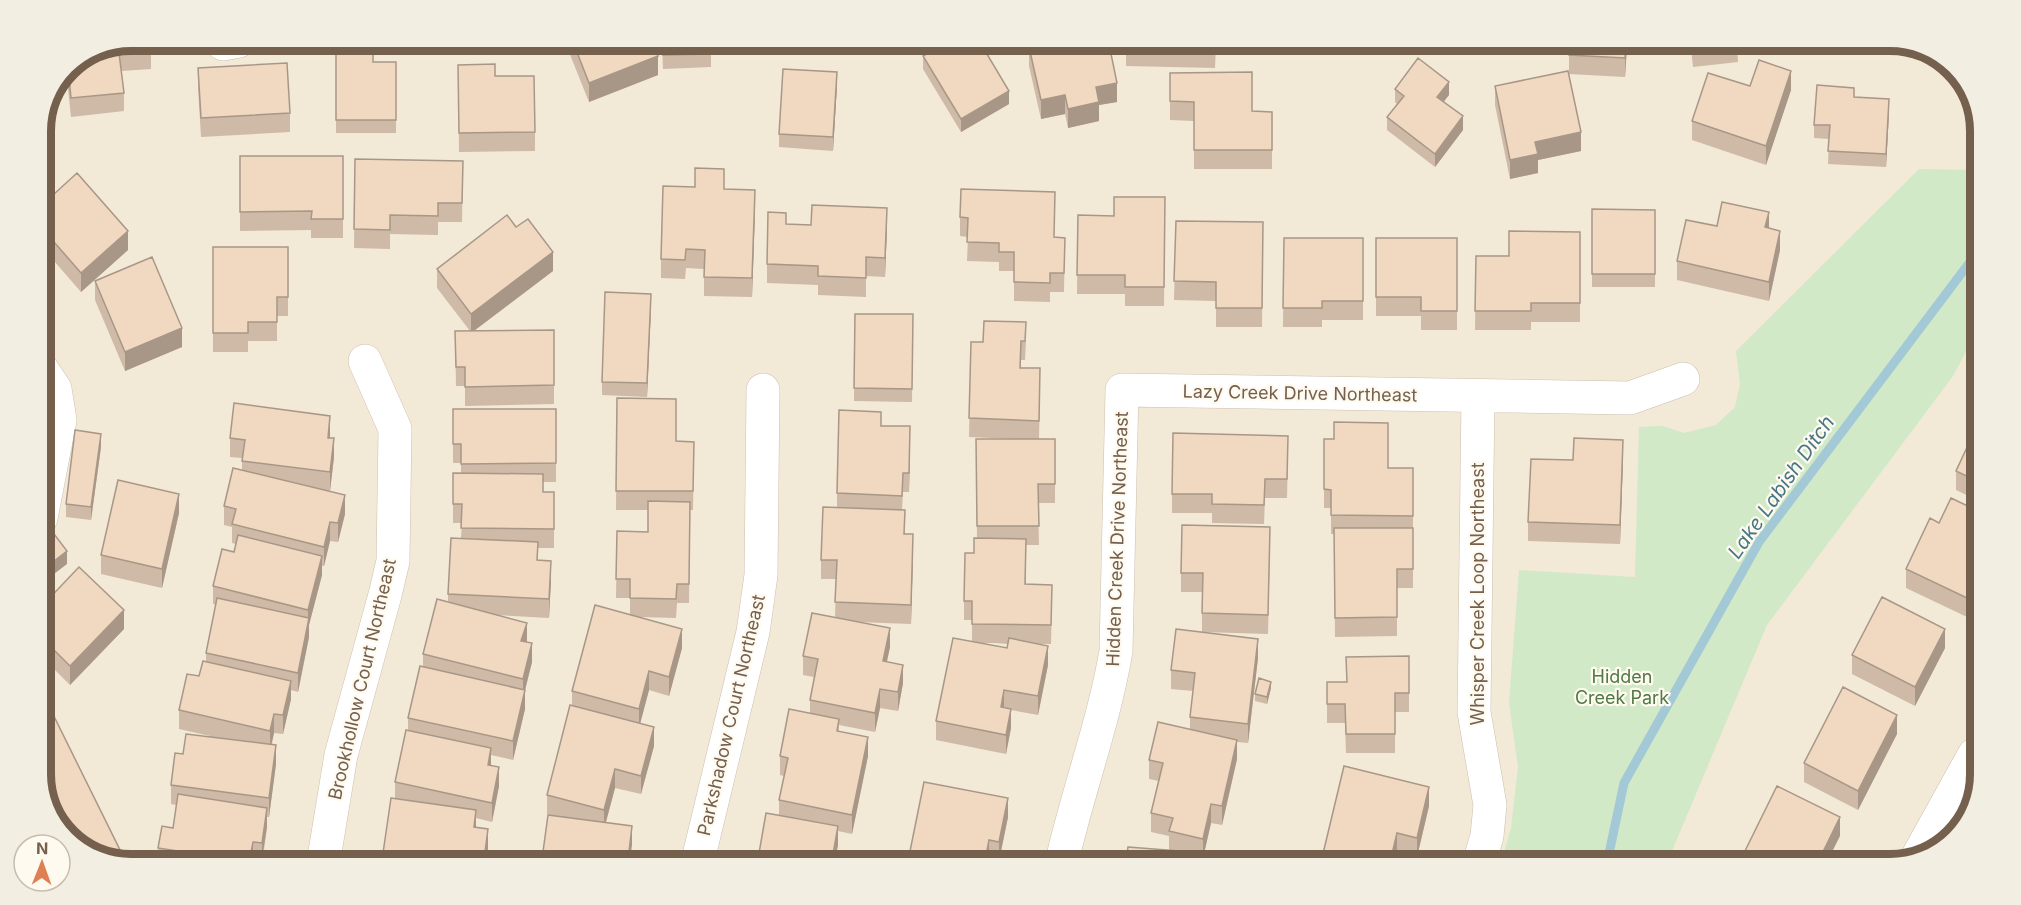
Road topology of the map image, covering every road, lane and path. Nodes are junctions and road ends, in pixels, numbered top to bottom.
1 (365, 361) dead end
2 (1683, 379) dead end
3 (51, 384) edge
4 (763, 390) dead end
5 (1122, 390) joint
6 (1478, 396) junction
7 (51, 466) edge
8 (1970, 762) edge
9 (1923, 847) edge
10 (325, 854) edge
11 (699, 854) edge
12 (1064, 854) edge
13 (1482, 854) edge

1 - 10 street, Brookhollow Court Northeast
2 - 6 street, Lazy Creek Drive Northeast
3 - 7 street
4 - 11 street, Parkshadow Court Northeast
5 - 6 street, Lazy Creek Drive Northeast
5 - 12 street, Hidden Creek Drive Northeast
6 - 13 street, Whisper Creek Loop Northeast
8 - 9 street

